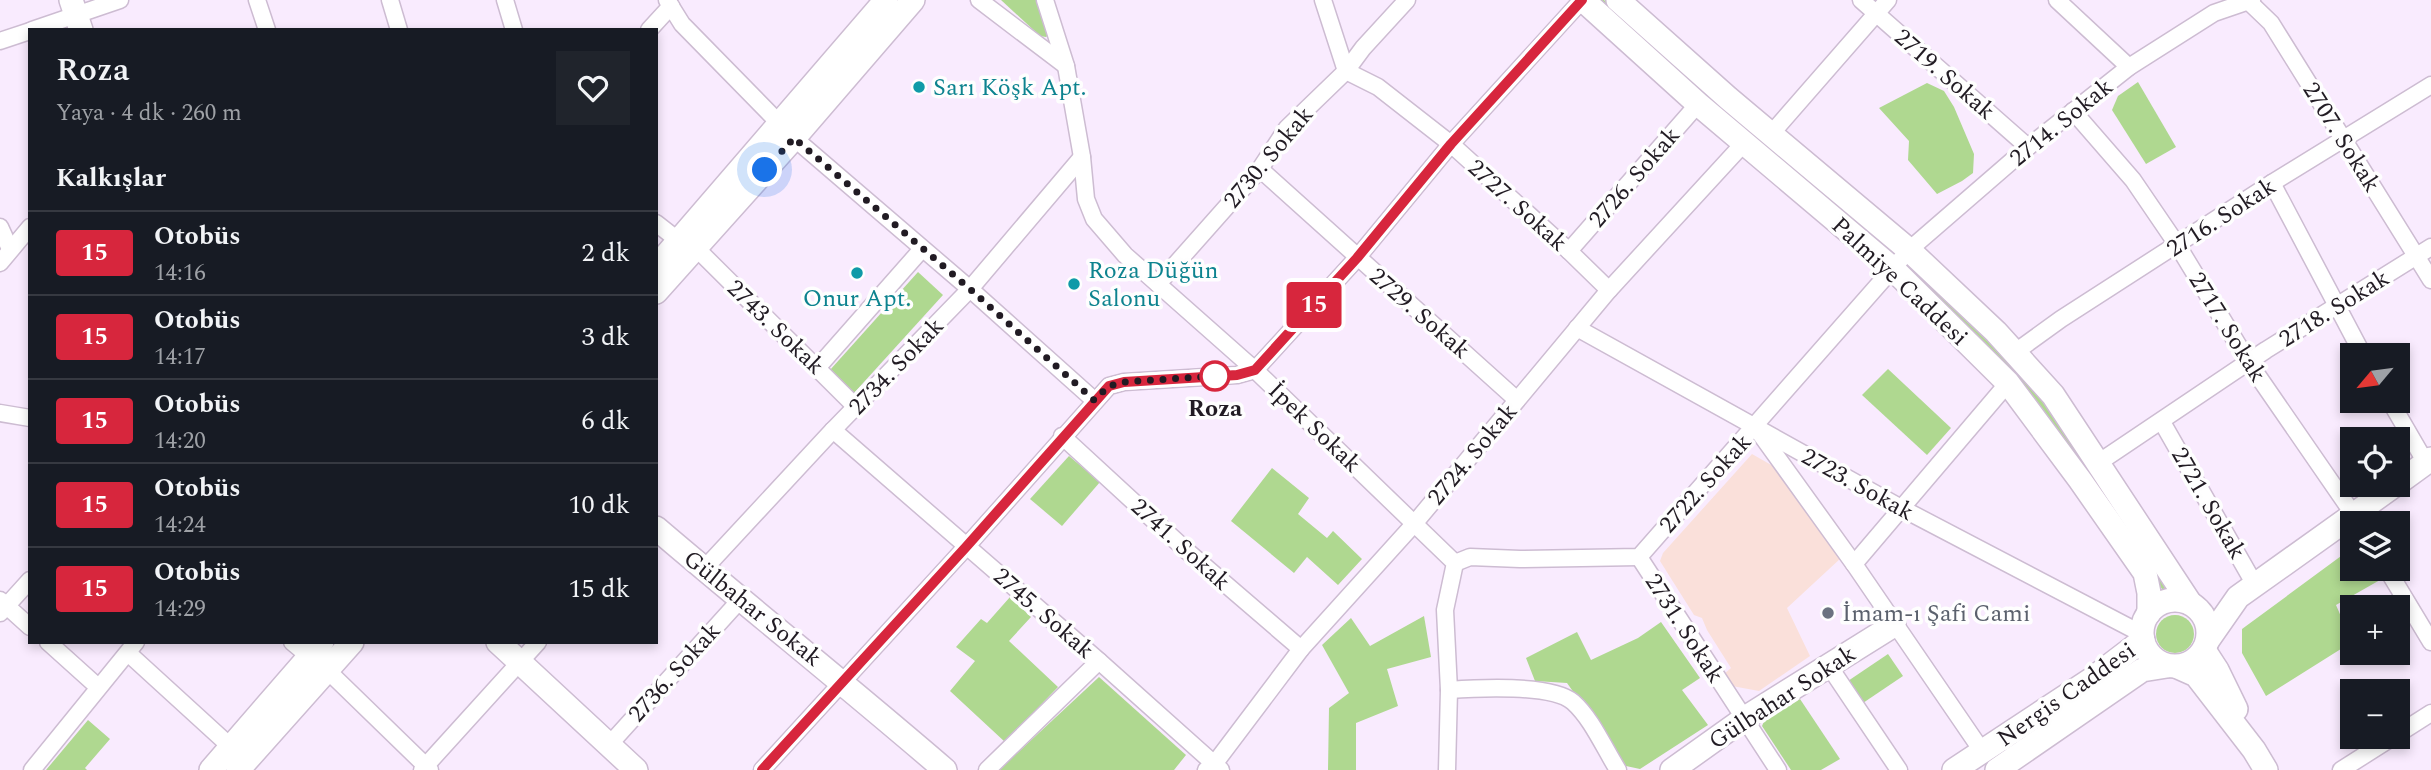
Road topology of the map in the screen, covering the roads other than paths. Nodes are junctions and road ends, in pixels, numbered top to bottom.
1 (120, 0) edge
2 (257, 0) edge
3 (390, 0) edge
4 (505, 0) edge
5 (886, 0) edge
6 (913, 0) edge
7 (979, 0) edge
8 (1045, 0) edge
9 (1323, 0) edge
10 (1407, 0) edge
11 (1583, 0) edge
12 (1618, 0) edge
13 (1861, 0) edge
14 (1888, 0) edge
15 (2057, 0) edge
16 (2248, 0) edge
17 (669, 3) edge
18 (1876, 13) junction
19 (76, 15) edge
20 (37, 28) edge
21 (266, 28) edge
22 (398, 28) edge
23 (513, 28) edge
24 (650, 28) edge
25 (28, 31) edge
26 (0, 41) edge
27 (1066, 66) junction
28 (2129, 67) junction
29 (1346, 71) junction
30 (2431, 85) edge
31 (1698, 104) junction
32 (2073, 111) junction
33 (786, 131) junction
34 (1771, 134) junction
35 (2344, 140) junction
36 (1744, 143) junction
37 (1451, 144) junction
38 (2028, 147) junction
39 (1082, 157) junction
40 (1261, 169) junction
41 (2272, 183) junction
42 (658, 224) edge
43 (0, 227) edge
44 (28, 229) edge
45 (687, 244) junction
46 (2178, 246) junction
47 (10, 249) junction
48 (922, 249) junction
49 (1909, 250) junction
50 (1569, 251) junction
51 (2424, 251) edge
52 (1357, 258) junction
53 (0, 263) edge
54 (658, 266) edge
55 (1892, 268) junction
56 (2431, 280) edge
57 (1158, 284) junction
58 (658, 289) edge
59 (970, 289) junction
60 (1609, 290) junction
61 (2336, 306) junction
62 (1577, 328) junction
63 (2356, 343) edge
64 (2014, 353) junction
65 (2249, 363) junction
66 (818, 368) junction
67 (1255, 370) junction
68 (2008, 383) junction
69 (1094, 400) junction
70 (1517, 400) junction
71 (856, 407) junction
72 (0, 412) edge
73 (2398, 413) edge
74 (28, 418) edge
75 (2162, 422) junction
76 (1756, 427) junction
77 (833, 430) junction
78 (1062, 436) junction
79 (2429, 461) edge
80 (2098, 463) junction
81 (2410, 474) edge
82 (2382, 497) edge
83 (1903, 509) junction
84 (2351, 511) edge
85 (2366, 511) edge
86 (1414, 523) junction
87 (658, 530) edge
88 (2340, 530) edge
89 (966, 547) junction
90 (1639, 557) junction
91 (1455, 563) junction
92 (1854, 564) junction
93 (704, 569) junction
94 (2394, 581) edge
95 (28, 582) edge
96 (2246, 591) junction
97 (740, 600) junction
98 (2192, 604) junction
99 (2, 606) edge
100 (28, 625) edge
101 (1894, 625) junction
102 (2145, 629) junction
103 (2431, 642) edge
104 (50, 644) edge
105 (296, 644) edge
106 (347, 644) edge
107 (500, 644) edge
108 (536, 644) edge
109 (2206, 645) junction
110 (132, 648) edge
111 (1301, 649) junction
112 (320, 656) edge
113 (1099, 661) junction
114 (520, 662) junction
115 (1829, 666) junction
116 (2173, 666) junction
117 (843, 682) junction
118 (98, 687) junction
119 (1449, 690) junction
120 (2431, 713) edge
121 (1745, 718) junction
122 (2410, 726) edge
123 (609, 745) junction
124 (2373, 749) edge
125 (1982, 751) junction
126 (2260, 760) edge
127 (242, 762) edge
128 (1214, 768) edge
129 (426, 769) edge
130 (32, 770) edge
131 (211, 770) edge
132 (636, 770) edge
133 (762, 770) edge
134 (945, 770) edge
135 (987, 770) edge
136 (1447, 770) edge
137 (1618, 770) edge
138 (1672, 770) edge
139 (1778, 770) edge
140 (1899, 770) edge
141 (1954, 770) edge
142 (1997, 770) edge
143 (2341, 770) edge

1 - 19 street
2 - 21 street
3 - 22 street
4 - 23 street
5 - 33 main road
6 - 33 main road
7 - 27 street
8 - 27 street, İpek Sokak
9 - 29 street
10 - 29 street, 2730. Sokak
11 - 31 main road, Palmiye Caddesi
11 - 37 street
12 - 34 main road, Palmiye Caddesi
13 - 18 street, 2719. Sokak
14 - 18 street
15 - 28 street
16 - 28 street, 2714. Sokak
16 - 35 street, 2707. Sokak
17 - 24 street
17 - 33 street
18 - 34 street
18 - 38 street, 2719. Sokak
19 - 20 street
25 - 26 street
27 - 39 street, İpek Sokak
28 - 32 street, 2714. Sokak
29 - 37 street, 2727. Sokak
29 - 40 street, 2730. Sokak
30 - 35 street, 2716. Sokak
31 - 36 main road, Palmiye Caddesi
31 - 50 street, 2726. Sokak
32 - 38 street, 2714. Sokak
32 - 46 street, 2717. Sokak
33 - 45 main road
33 - 48 street
34 - 49 main road, Palmiye Caddesi
35 - 41 street, 2716. Sokak
35 - 51 street, 2707. Sokak
36 - 55 main road, Palmiye Caddesi
36 - 60 street, 2724. Sokak
37 - 50 street, 2727. Sokak
37 - 52 street
38 - 49 street, 2714. Sokak
39 - 57 street, İpek Sokak
39 - 59 street, 2734. Sokak
40 - 52 street, 2729. Sokak
40 - 57 street, 2730. Sokak
41 - 46 street, 2716. Sokak
41 - 61 street
42 - 45 street, 2743. Sokak
43 - 47 street
44 - 47 street
45 - 54 main road
45 - 58 main road
45 - 66 street, 2743. Sokak
46 - 64 street, 2716. Sokak
46 - 65 street, 2717. Sokak
47 - 53 street
48 - 59 street
48 - 66 street
49 - 55 street, 2714. Sokak
49 - 64 main road, Palmiye Caddesi
50 - 60 street, 2727. Sokak
51 - 56 street, 2707. Sokak
51 - 61 street, 2718. Sokak
52 - 67 street
52 - 70 street, 2729. Sokak
55 - 68 main road, Palmiye Caddesi
55 - 76 street, 2722. Sokak
57 - 67 street, İpek Sokak
59 - 69 street
59 - 71 street, 2734. Sokak
60 - 62 street, 2724. Sokak
61 - 63 street
61 - 65 street, 2718. Sokak
62 - 70 street, 2724. Sokak
62 - 76 street, 2723. Sokak
64 - 80 main road, Palmiye Caddesi
65 - 75 street, 2718. Sokak
65 - 84 street, 2717. Sokak
66 - 71 street, 2743. Sokak
67 - 69 street
67 - 86 street, İpek Sokak
68 - 83 street
68 - 102 main road, Palmiye Caddesi
69 - 78 street
70 - 86 street, 2724. Sokak
71 - 77 street, 2734. Sokak
72 - 74 street
73 - 79 street
75 - 80 street, 2718. Sokak
75 - 96 street, 2721. Sokak
76 - 83 street, 2723. Sokak
76 - 90 street, 2722. Sokak
76 - 92 street
77 - 89 street, 2745. Sokak
77 - 93 street, 2734. Sokak
78 - 89 street
78 - 111 street, 2741. Sokak
79 - 81 main road
80 - 98 main road, Palmiye Caddesi
82 - 85 main road
83 - 92 street
83 - 102 street, 2723. Sokak
86 - 91 street, İpek Sokak
86 - 111 street, 2724. Sokak
87 - 93 main road, Gülbahar Sokak
88 - 96 main road
89 - 113 street, 2745. Sokak
89 - 117 street
90 - 91 street
90 - 121 street, 2731. Sokak
91 - 119 street
92 - 101 street
93 - 97 main road, Gülbahar Sokak
94 - 103 street
95 - 99 street
96 - 98 main road
96 - 109 main road
97 - 117 main road, Gülbahar Sokak
97 - 123 street, 2736. Sokak
98 - 102 main road
98 - 109 main road
99 - 100 street
101 - 115 main road, Gülbahar Sokak
101 - 125 street
102 - 116 main road
102 - 125 main road, Nergis Caddesi
104 - 118 street
105 - 112 street
106 - 112 main road
107 - 114 main road
108 - 114 street
109 - 116 main road
109 - 126 main road
110 - 118 street
110 - 127 street
111 - 128 street, 2724. Sokak
112 - 127 main road
112 - 129 street
113 - 128 street, 2745. Sokak
113 - 135 street
114 - 123 main road
114 - 129 street
115 - 121 main road, Gülbahar Sokak
115 - 140 street
116 - 126 main road
116 - 142 main road, Nergis Caddesi
117 - 133 street
117 - 134 main road, Gülbahar Sokak
118 - 130 street
119 - 136 street
119 - 137 street
120 - 122 street
121 - 138 main road, Gülbahar Sokak
121 - 139 street, 2731. Sokak
123 - 132 main road
124 - 143 street
125 - 141 main road, Nergis Caddesi
127 - 131 main road

